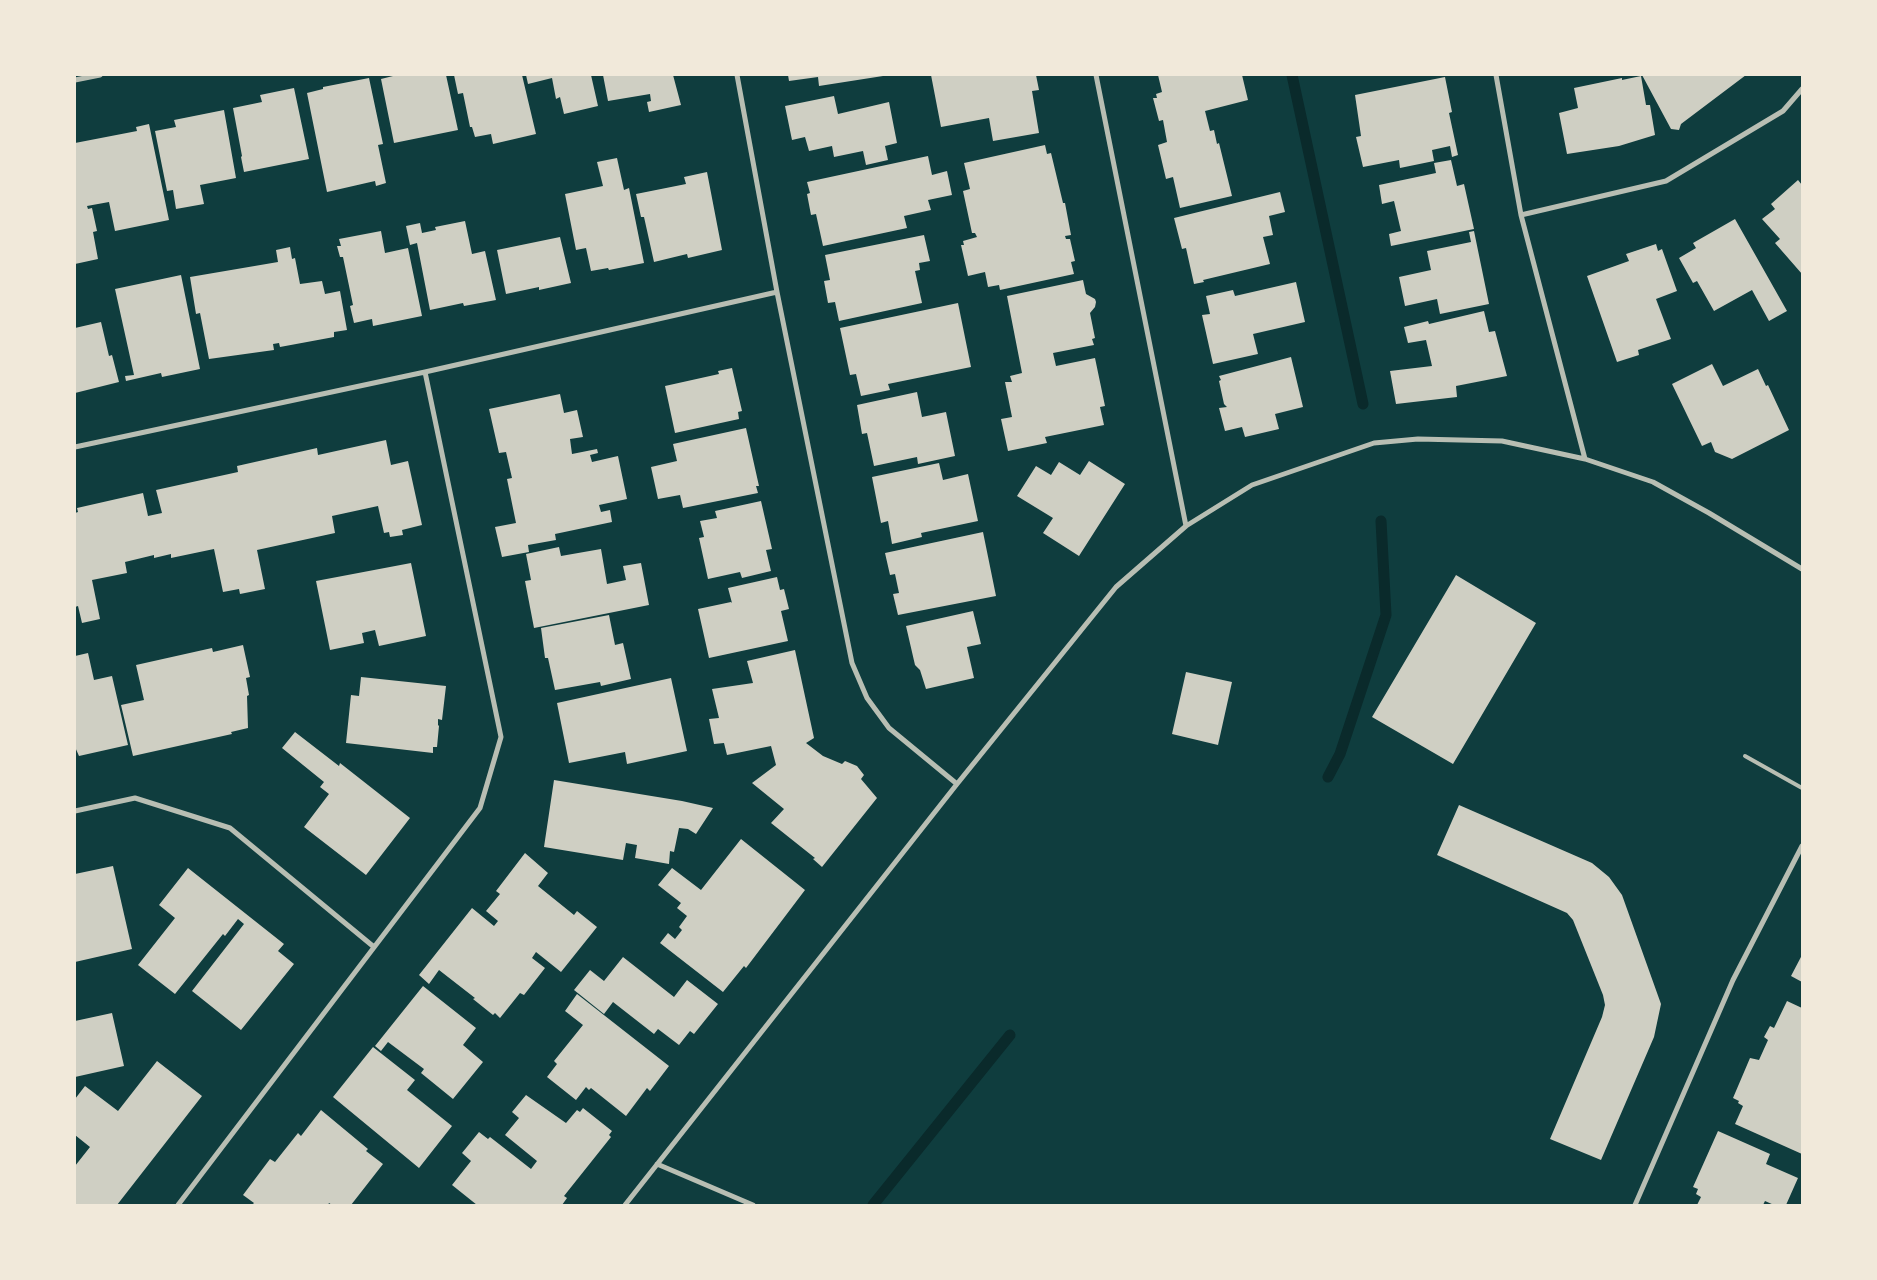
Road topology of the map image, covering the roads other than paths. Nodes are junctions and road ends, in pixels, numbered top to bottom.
1 (100, 75) edge
2 (737, 75) edge
3 (1096, 75) edge
4 (1496, 75) edge
5 (75, 80) edge
6 (1802, 90) edge
7 (1521, 215) junction
8 (777, 292) junction
9 (425, 372) junction
10 (75, 447) edge
11 (1585, 459) junction
12 (1186, 526) junction
13 (1802, 569) edge
14 (1745, 756) dead end
15 (957, 784) junction
16 (1802, 788) edge
17 (75, 811) edge
18 (1802, 846) edge
19 (374, 947) junction
20 (657, 1164) junction
21 (178, 1205) edge
22 (625, 1205) edge
23 (753, 1205) edge
24 (1634, 1205) edge

1 - 5 street
2 - 8 street
3 - 12 street
4 - 7 street
6 - 7 street
7 - 11 street
8 - 9 street
8 - 15 street
9 - 10 street
9 - 19 street
11 - 12 street
11 - 13 street
12 - 15 street
14 - 16 lane
15 - 20 street
17 - 19 street
18 - 24 street
19 - 21 street
20 - 22 street
20 - 23 street

